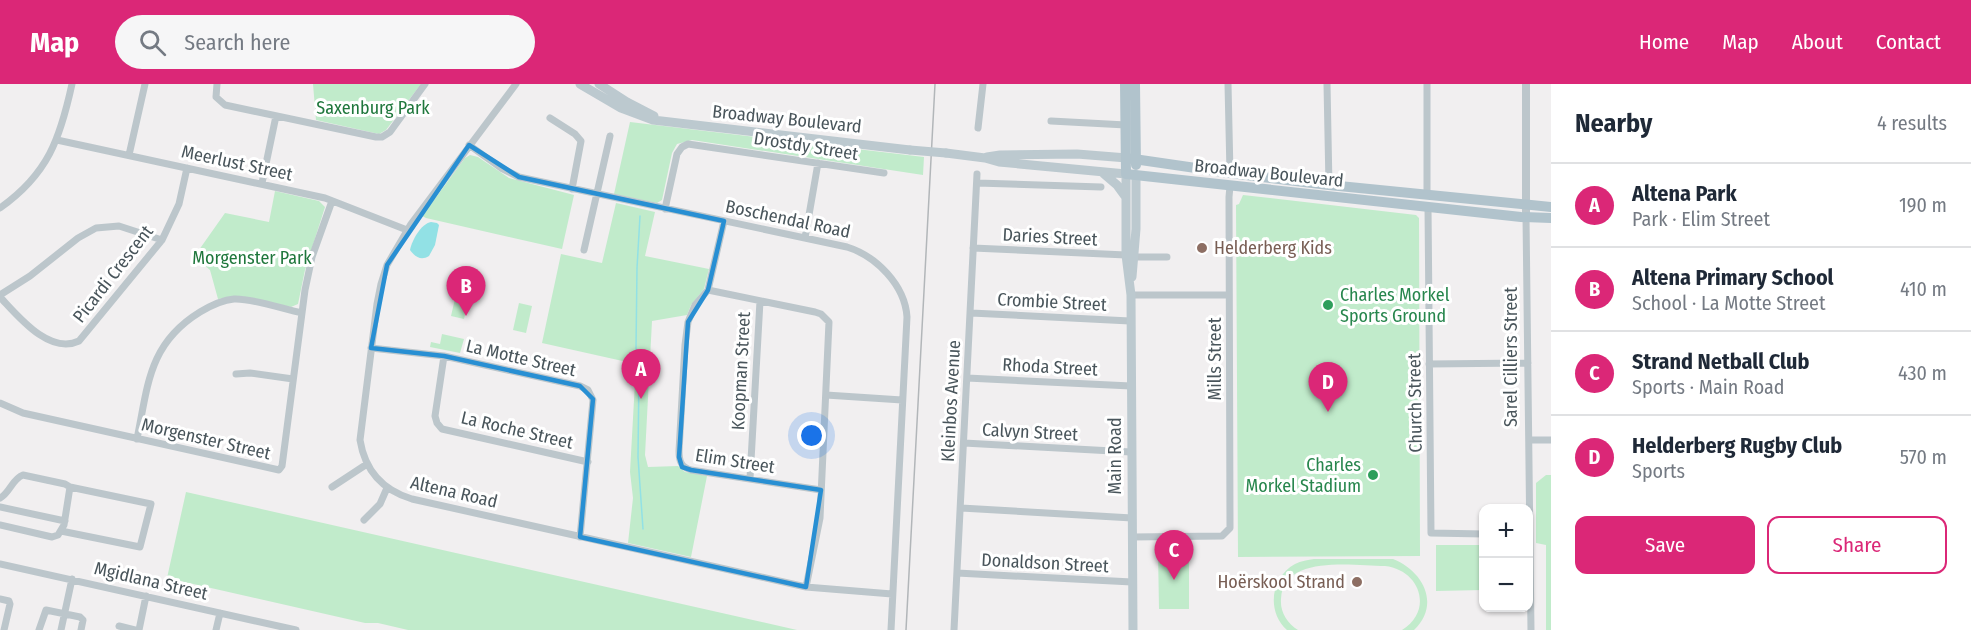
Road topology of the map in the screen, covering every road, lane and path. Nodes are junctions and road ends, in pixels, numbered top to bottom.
1 (72, 84) edge
2 (145, 84) edge
3 (217, 84) edge
4 (425, 84) edge
5 (516, 84) edge
6 (580, 84) edge
7 (598, 84) edge
8 (1125, 84) edge
9 (1135, 84) edge
10 (1228, 84) edge
11 (1327, 84) edge
12 (1426, 84) edge
13 (1526, 84) edge
14 (983, 86) edge
15 (276, 116) junction
16 (550, 118) dead end
17 (658, 120) junction
18 (1051, 121) dead end
19 (1126, 125) junction
20 (978, 128) dead end
21 (610, 136) dead end
22 (57, 140) junction
23 (469, 145) junction
24 (129, 155) junction
25 (985, 158) junction
26 (1132, 159) junction
27 (818, 163) junction
28 (187, 168) junction
29 (884, 173) dead end
30 (1103, 173) junction
31 (1230, 173) junction
32 (977, 174) dead end
33 (1131, 174) junction
34 (262, 183) junction
35 (977, 183) junction
36 (1230, 186) junction
37 (1101, 187) dead end
38 (572, 189) junction
39 (1329, 190) junction
40 (597, 194) junction
41 (1125, 196) junction
42 (332, 201) junction
43 (1427, 201) junction
44 (1527, 205) junction
45 (1551, 207) edge
46 (0, 208) edge
47 (665, 208) junction
48 (1526, 217) junction
49 (1551, 218) edge
50 (723, 221) junction
51 (407, 230) junction
52 (805, 238) junction
53 (162, 240) junction
54 (973, 248) junction
55 (584, 250) dead end
56 (1130, 256) junction
57 (1167, 257) dead end
58 (708, 290) junction
59 (1131, 295) junction
60 (1229, 295) junction
61 (0, 296) edge
62 (760, 301) junction
63 (302, 313) junction
64 (971, 313) junction
65 (1130, 321) junction
66 (371, 348) junction
67 (444, 356) junction
68 (1528, 363) junction
69 (1429, 364) junction
70 (236, 374) dead end
71 (967, 378) junction
72 (293, 379) junction
73 (1131, 386) junction
74 (826, 395) junction
75 (902, 400) junction
76 (0, 403) edge
77 (136, 439) junction
78 (1528, 440) junction
79 (1551, 440) edge
80 (964, 443) junction
81 (1131, 452) junction
82 (588, 462) junction
83 (367, 464) junction
84 (750, 478) junction
85 (70, 487) junction
86 (332, 487) dead end
87 (387, 488) junction
88 (821, 490) junction
89 (0, 498) edge
90 (1529, 504) edge
91 (0, 507) edge
92 (961, 508) junction
93 (1132, 518) junction
94 (364, 520) dead end
95 (64, 521) junction
96 (0, 525) edge
97 (62, 531) junction
98 (1479, 534) edge
99 (580, 537) junction
100 (1132, 537) junction
101 (1530, 558) edge
102 (0, 564) edge
103 (957, 573) junction
104 (72, 579) junction
105 (1132, 582) junction
106 (806, 587) junction
107 (892, 594) junction
108 (147, 596) junction
109 (0, 599) edge
110 (64, 613) junction
111 (220, 613) junction
112 (119, 626) dead end
113 (4, 630) edge
114 (39, 630) edge
115 (61, 630) edge
116 (81, 630) edge
117 (137, 630) edge
118 (216, 630) edge
119 (295, 630) edge
120 (891, 630) edge
121 (954, 630) edge
122 (1133, 630) edge
123 (1531, 630) edge

1 - 22 street
2 - 24 street
3 - 15 street
4 - 15 street
5 - 23 street, Altena Road
6 - 17 main road, Broadway Boulevard
7 - 17 main road, Broadway Boulevard
8 - 19 main road, Main Road
9 - 26 main road, Main Road
10 - 31 street
11 - 39 street
12 - 43 street, Church Street
13 - 44 street, Sarel Cilliers Street
14 - 20 street
15 - 34 street
16 - 38 street
17 - 25 main road, Broadway Boulevard, bridge
18 - 19 street
19 - 26 main road, Main Road
21 - 40 street
22 - 24 street, Meerlust Street
22 - 46 street
23 - 38 street, Boschendal Road
23 - 51 street, Altena Road
24 - 28 street, Meerlust Street
25 - 26 main road, Broadway Boulevard
25 - 30 main road, Broadway Boulevard
26 - 31 main road, Broadway Boulevard
26 - 33 main road, Main Road
27 - 29 street, Drostdy Street
27 - 47 street, Drostdy Street
27 - 52 street
28 - 34 street, Meerlust Street
28 - 53 street, Picardi Crescent
30 - 33 main road, Broadway Boulevard
30 - 41 main road
31 - 39 main road, Broadway Boulevard
32 - 35 street, Kleinbos Avenue
33 - 36 main road, Broadway Boulevard
33 - 41 main road, Main Road
33 - 56 main road, Main Road
34 - 42 street, Meerlust Street
35 - 37 street
35 - 54 street, Kleinbos Avenue
36 - 39 main road, Broadway Boulevard
36 - 60 street, Mills Street
38 - 40 street, Boschendal Road
39 - 43 main road, Broadway Boulevard
40 - 47 street, Boschendal Road
40 - 55 street
41 - 56 main road, Main Road
42 - 51 street, Meerlust Street
42 - 63 street, Morgenster Street
43 - 44 main road, Broadway Boulevard
43 - 48 main road, Broadway Boulevard
43 - 69 street, Church Street
44 - 45 main road, Broadway Boulevard
44 - 48 street, Sarel Cilliers Street
47 - 50 street, Boschendal Road
48 - 49 main road, Broadway Boulevard
48 - 68 street, Sarel Cilliers Street
50 - 52 street, Boschendal Road
50 - 58 street, Elim Street
51 - 66 street, Altena Road
52 - 75 street, Boschendal Road
53 - 61 street
53 - 61 street, Picardi Crescent
54 - 56 street, Daries Street
54 - 64 street, Kleinbos Avenue
56 - 57 street, Daries Street
56 - 59 main road, Main Road
58 - 62 street
58 - 84 street, Elim Street
59 - 60 street
59 - 65 main road, Main Road
60 - 100 street, Mills Street
62 - 74 street
62 - 84 street, Koopman Street
63 - 72 street, Morgenster Street
63 - 77 street
64 - 65 street, Crombie Street
64 - 71 street, Kleinbos Avenue
65 - 73 main road, Main Road
66 - 67 street, La Motte Street
66 - 83 street, Altena Road
67 - 82 street, La Motte Street
67 - 82 street, La Roche Street
68 - 69 street
68 - 78 street, Sarel Cilliers Street
69 - 98 street, Church Street
70 - 72 street
71 - 73 street, Rhoda Street
71 - 80 street, Kleinbos Avenue
72 - 77 street, Morgenster Street
73 - 81 main road, Main Road
74 - 75 street
74 - 88 street
75 - 107 street, Boschendal Road
76 - 77 street, Morgenster Street
78 - 79 street
78 - 90 street, Sarel Cilliers Street
80 - 81 street, Calvyn Street
80 - 92 street, Kleinbos Avenue
81 - 93 main road, Main Road
82 - 99 street, La Motte Street
83 - 86 street
83 - 87 street, Altena Road
84 - 88 street, Elim Street
85 - 89 street
85 - 95 street
85 - 97 street
87 - 94 street
87 - 99 street, Altena Road
88 - 106 street
91 - 95 street
92 - 93 street
92 - 103 street, Kleinbos Avenue
93 - 100 main road, Main Road
95 - 97 street
96 - 97 street
99 - 106 street, Altena Road
100 - 105 main road, Main Road
101 - 123 street, Sarel Cilliers Street
102 - 104 street, Mgidlana Street
103 - 105 street, Donaldson Street
103 - 121 street, Kleinbos Avenue
104 - 108 street, Mgidlana Street
104 - 110 street
105 - 122 main road, Main Road
106 - 107 street, Altena Road
107 - 120 street, Boschendal Road
108 - 111 street, Mgidlana Street
108 - 117 street
109 - 113 street
110 - 114 street
110 - 115 street
110 - 116 street
111 - 118 street
111 - 119 street, Mgidlana Street
112 - 117 street

